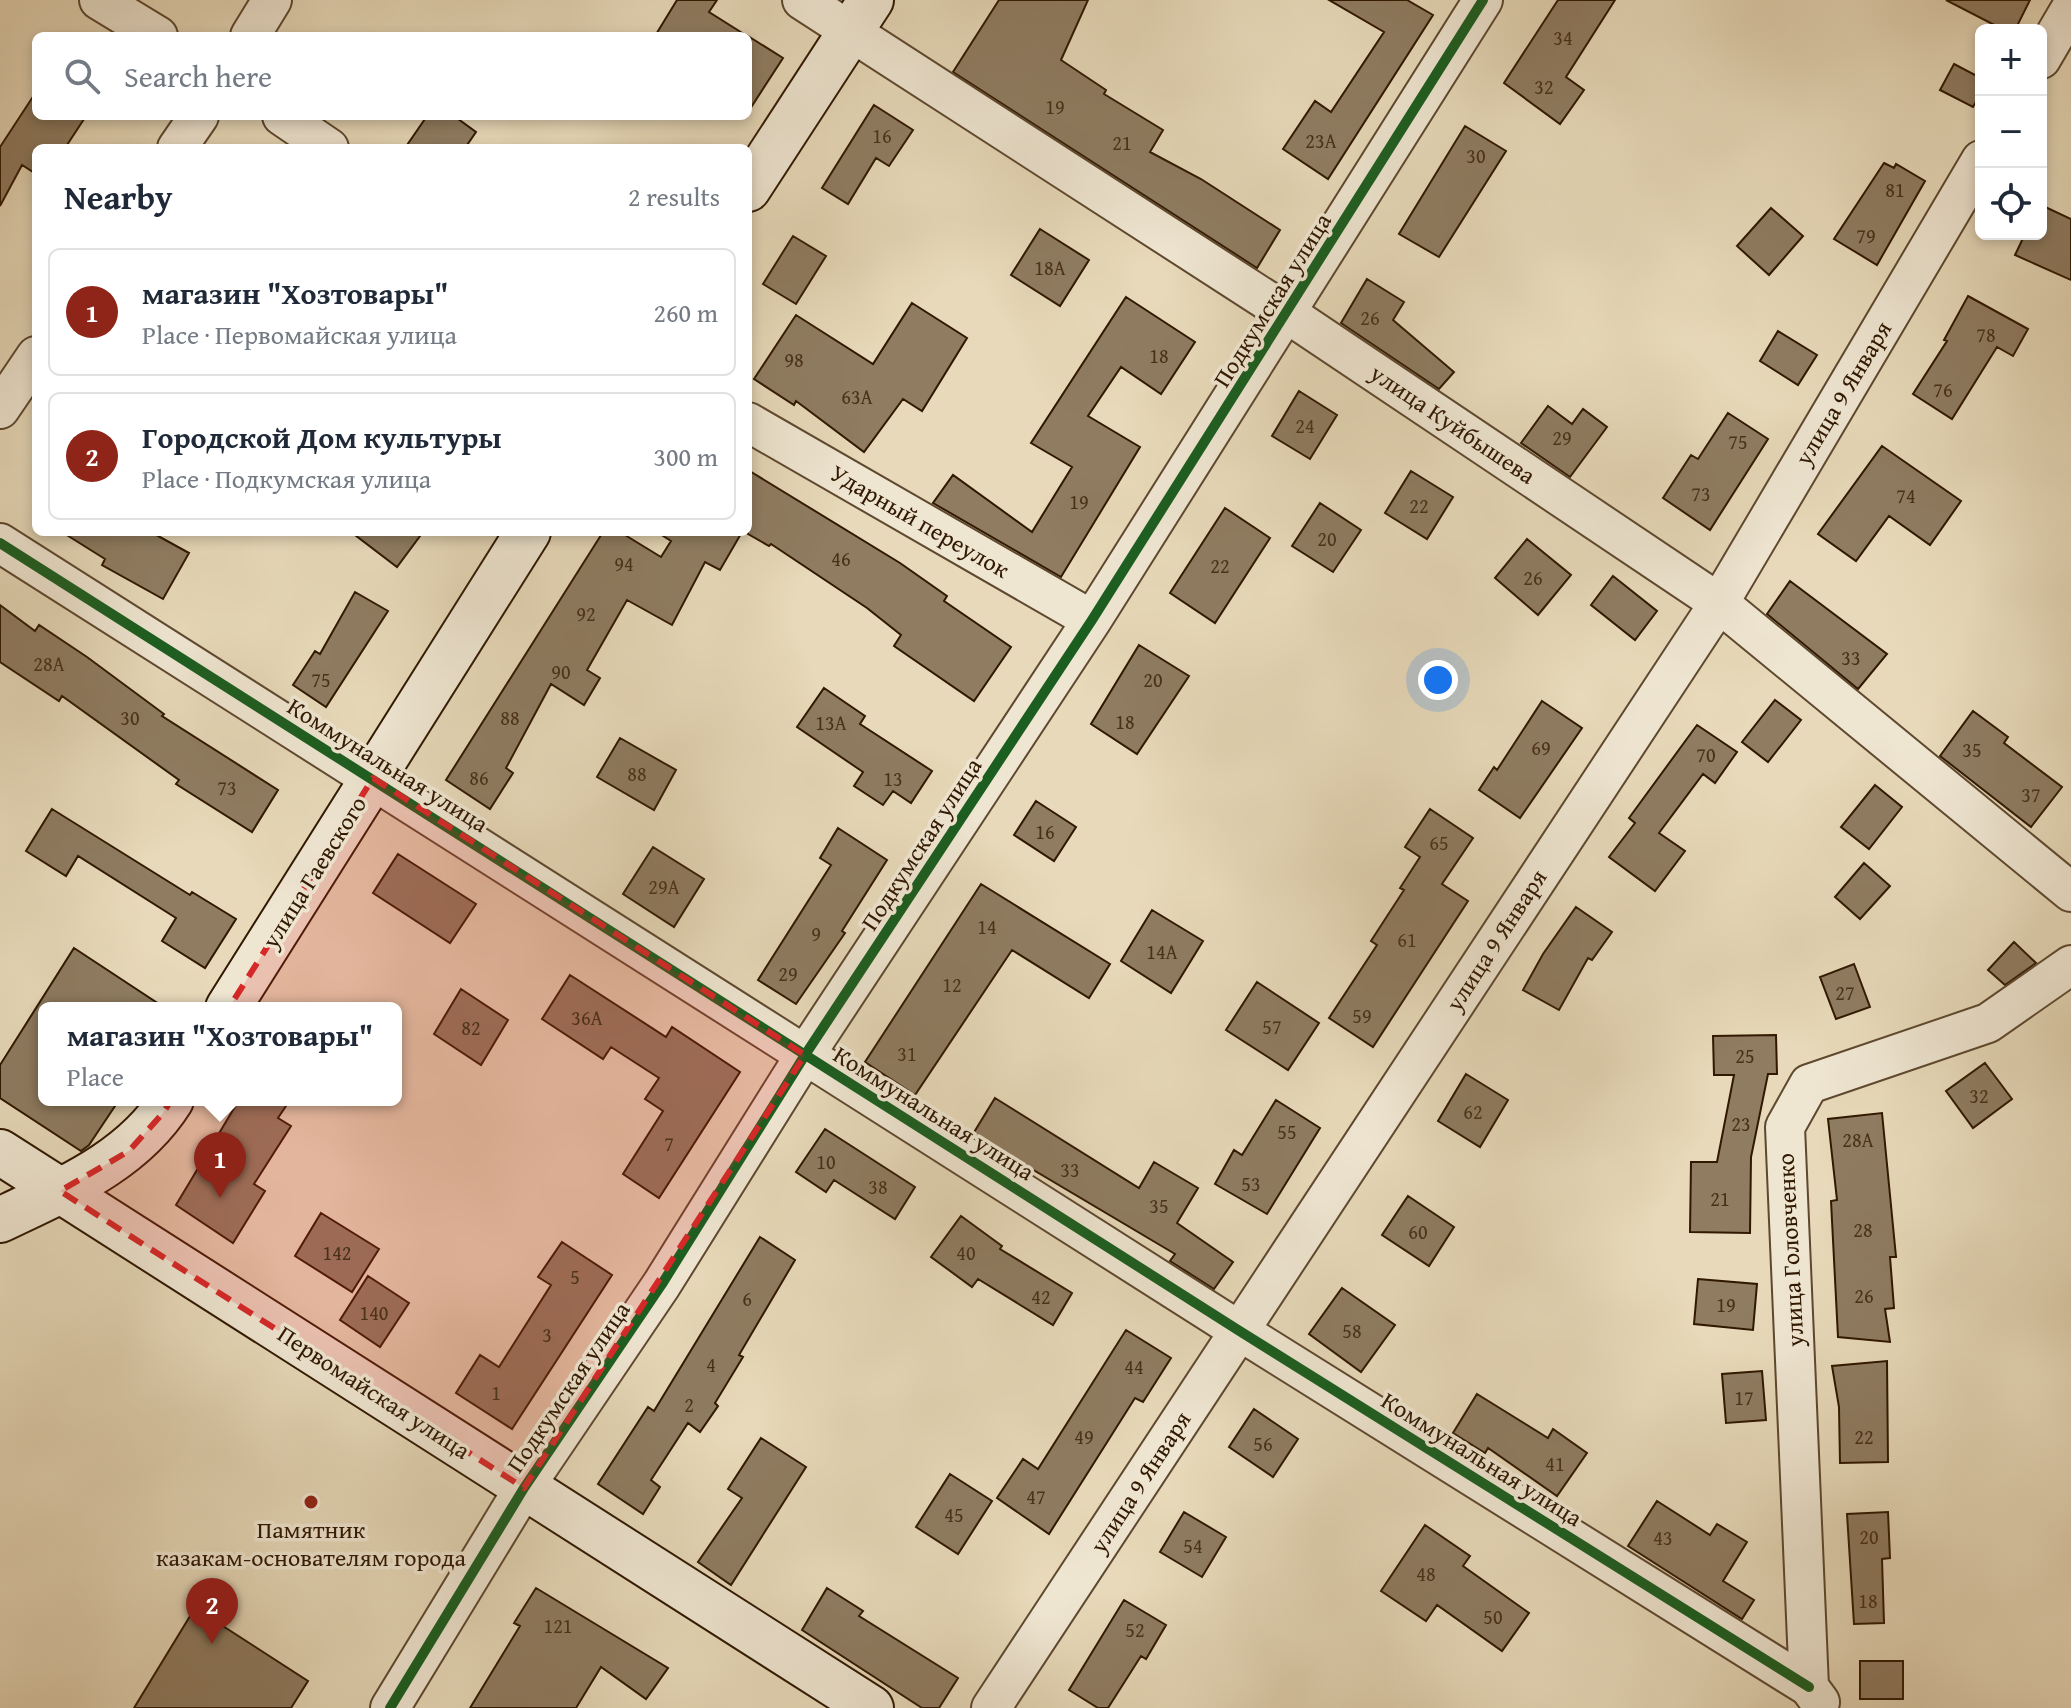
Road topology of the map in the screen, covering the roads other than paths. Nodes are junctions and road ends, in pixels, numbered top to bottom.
1 (99, 0) edge
2 (272, 0) edge
3 (802, 0) edge
4 (1483, 0) edge
5 (2071, 8) edge
6 (861, 16) edge
7 (151, 32) edge
8 (252, 32) edge
9 (2047, 49) edge
10 (196, 120) edge
11 (288, 120) edge
12 (180, 144) edge
13 (323, 144) edge
14 (1976, 168) edge
15 (752, 183) edge
16 (1288, 314) junction
17 (32, 362) edge
18 (0, 409) edge
19 (752, 424) edge
20 (525, 536) edge
21 (0, 543) edge
22 (1719, 603) junction
23 (1092, 620) junction
24 (373, 778) junction
25 (2071, 892) edge
26 (2071, 965) edge
27 (232, 1002) edge
28 (805, 1055) junction
29 (166, 1106) edge
30 (0, 1152) edge
31 (60, 1191) junction
32 (0, 1220) edge
33 (1238, 1330) junction
34 (524, 1488) junction
35 (1816, 1698) edge
36 (390, 1708) edge
37 (871, 1708) edge
38 (991, 1708) edge

1 - 7 street
2 - 8 street
3 - 6 street, улица Куйбышева
4 - 16 street, Подкумская улица
5 - 9 street
6 - 15 main road
6 - 16 street, улица Куйбышева
10 - 12 street
11 - 13 street
14 - 22 street, улица 9 Января
16 - 22 street, улица Куйбышева
16 - 23 street, Подкумская улица
17 - 18 street
19 - 23 street, Ударный переулок
20 - 24 main road, улица Гаевского
21 - 24 street, Коммунальная улица
22 - 25 street, улица Куйбышева
22 - 33 street, улица 9 Января
23 - 28 street, Подкумская улица
24 - 27 main road, улица Гаевского
24 - 28 street, Коммунальная улица
26 - 35 street, улица Головченко
28 - 33 street, Коммунальная улица
28 - 34 street, Подкумская улица
29 - 31 main road
30 - 31 main road, Первомайская улица
31 - 32 main road
31 - 34 main road, Первомайская улица
33 - 35 street, Коммунальная улица
33 - 38 street, улица 9 Января
34 - 36 street, Подкумская улица
34 - 37 main road, Первомайская улица

